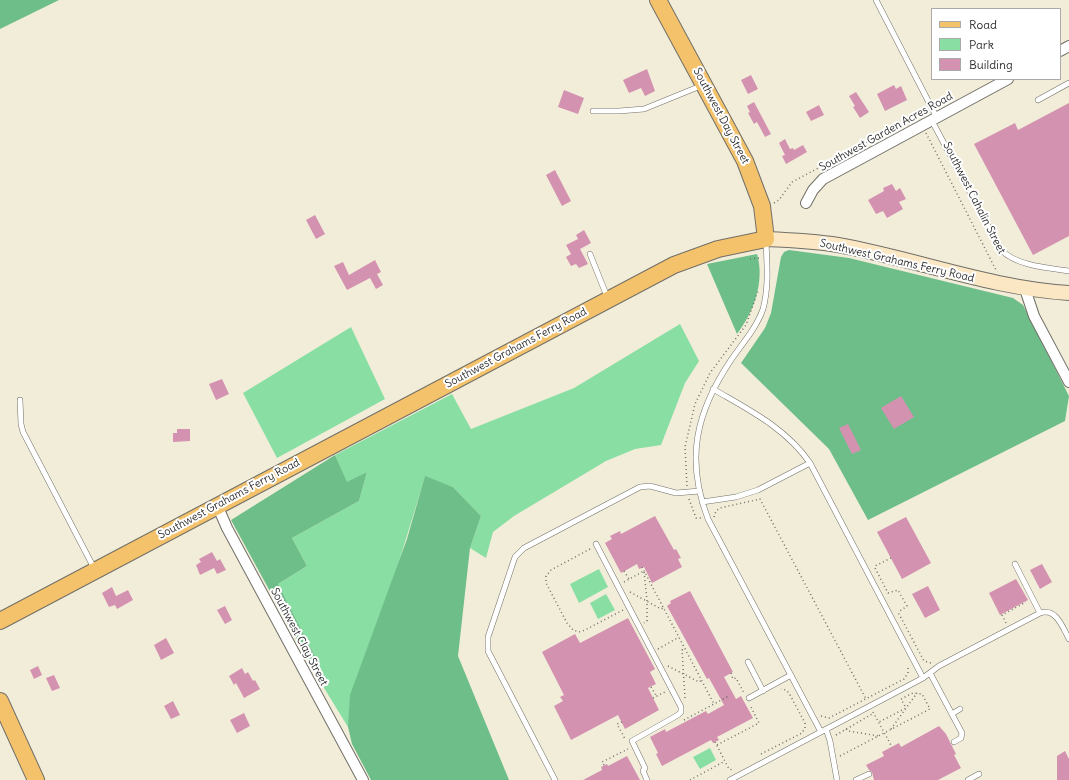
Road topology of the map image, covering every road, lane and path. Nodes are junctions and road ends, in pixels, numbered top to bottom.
1 (658, 0) edge
2 (876, 0) edge
3 (1006, 80) edge
4 (1069, 83) edge
5 (704, 85) junction
6 (952, 97) dead end
7 (1038, 100) dead end
8 (932, 108) junction
9 (593, 111) dead end
10 (934, 119) junction
11 (922, 126) junction
12 (806, 203) dead end
13 (762, 206) junction
14 (766, 239) junction
15 (590, 254) dead end
16 (1069, 271) edge
17 (999, 284) junction
18 (1025, 289) junction
19 (1069, 294) edge
20 (608, 300) junction
21 (1069, 382) edge
22 (713, 389) junction
23 (20, 400) dead end
24 (810, 463) junction
25 (700, 491) junction
26 (702, 502) junction
27 (217, 505) junction
28 (596, 545) joint
29 (891, 558) dead end
30 (1015, 564) dead end
31 (642, 567) dead end
32 (95, 570) junction
33 (624, 571) dead end
34 (644, 571) junction
35 (629, 579) junction
36 (617, 585) junction
37 (647, 601) junction
38 (1028, 601) dead end
39 (628, 607) junction
40 (663, 608) junction
41 (1040, 613) junction
42 (0, 621) edge
43 (1004, 625) dead end
44 (638, 626) junction
45 (679, 637) junction
46 (1069, 639) edge
47 (685, 649) junction
48 (652, 652) junction
49 (922, 657) junction
50 (657, 661) junction
51 (915, 661) junction
52 (748, 662) dead end
53 (936, 662) dead end
54 (930, 673) junction
55 (684, 674) junction
56 (730, 674) dead end
57 (791, 675) junction
58 (923, 678) junction
59 (702, 680) junction
60 (651, 686) dead end
61 (671, 688) junction
62 (763, 691) junction
63 (776, 691) dead end
64 (917, 693) junction
65 (656, 697) junction
66 (653, 698) dead end
67 (728, 699) dead end
68 (748, 700) junction
69 (0, 701) edge
70 (685, 702) dead end
71 (714, 704) junction
72 (870, 706) junction
73 (906, 708) junction
74 (960, 709) dead end
75 (687, 713) dead end
76 (874, 713) junction
77 (952, 714) junction
78 (812, 715) junction
79 (690, 717) junction
80 (804, 720) junction
81 (682, 721) dead end
82 (622, 722) dead end
83 (879, 723) junction
84 (846, 729) junction
85 (890, 730) junction
86 (824, 731) junction
87 (884, 733) junction
88 (879, 736) junction
89 (835, 738) dead end
90 (626, 742) dead end
91 (715, 742) dead end
92 (954, 742) dead end
93 (717, 745) junction
94 (634, 746) junction
95 (892, 747) dead end
96 (838, 750) dead end
97 (760, 755) dead end
98 (839, 756) junction
99 (726, 762) junction
100 (840, 762) dead end
101 (604, 765) dead end
102 (739, 766) dead end
103 (869, 774) dead end
104 (979, 774) dead end
105 (36, 780) edge
106 (363, 780) edge
107 (555, 780) edge
108 (647, 780) edge
109 (690, 780) edge
110 (730, 780) edge
111 (837, 780) edge
112 (856, 780) edge
113 (968, 780) edge

1 - 5 main road, Southwest Day Street
2 - 8 lane
3 - 10 street, Southwest Garden Acres Road
4 - 7 lane
5 - 9 lane
5 - 13 main road, Southwest Day Street
6 - 8 path
8 - 10 lane
8 - 13 path
10 - 11 street, Southwest Garden Acres Road
10 - 16 lane
11 - 12 street, Southwest Garden Acres Road
11 - 17 path, Southwest Cahalin Street
13 - 14 main road, Southwest Day Street
14 - 17 main road, Southwest Grahams Ferry Road
14 - 20 main road, Southwest Grahams Ferry Road
14 - 22 lane
15 - 20 lane
17 - 18 main road, Southwest Grahams Ferry Road
18 - 19 main road, Southwest Grahams Ferry Road
18 - 21 street
20 - 27 main road, Southwest Grahams Ferry Road
22 - 24 lane
22 - 25 lane
23 - 32 lane
24 - 26 lane
24 - 51 lane
25 - 26 lane
25 - 107 lane
26 - 57 lane
27 - 32 main road, Southwest Grahams Ferry Road
27 - 106 street, Southwest Clay Street
28 - 36 lane
28 - 39 path
29 - 49 path
30 - 41 lane
31 - 34 path
32 - 42 main road, Southwest Grahams Ferry Road
33 - 35 path
34 - 35 path
34 - 37 path
34 - 40 path
35 - 36 path
36 - 37 path
36 - 39 lane
37 - 40 path
37 - 44 path
38 - 43 path
39 - 44 lane
40 - 45 path
41 - 46 lane
41 - 54 lane
44 - 48 lane
45 - 47 path
45 - 48 path
47 - 55 path
47 - 59 path
48 - 50 lane
49 - 51 path
49 - 53 path
50 - 55 path
50 - 61 lane
51 - 58 lane
51 - 78 path
52 - 62 lane
54 - 58 lane
54 - 77 lane
55 - 59 path
55 - 70 path
56 - 68 path
57 - 62 lane
57 - 78 lane
58 - 72 lane
59 - 71 path
60 - 65 path
61 - 65 path
61 - 94 lane
62 - 68 lane
63 - 80 path
64 - 73 path
64 - 73 path
64 - 85 path
65 - 66 path
67 - 71 path
68 - 93 path
69 - 105 main road
71 - 79 path
72 - 76 path
72 - 86 lane
73 - 83 path
73 - 85 path
74 - 77 lane
75 - 79 path
76 - 83 path
76 - 84 path
77 - 92 lane
78 - 80 path
78 - 86 lane
79 - 81 path
80 - 97 path
82 - 90 path
83 - 87 path
84 - 88 path
84 - 89 path
85 - 87 path
86 - 110 lane
86 - 111 lane
87 - 88 path
87 - 95 path
88 - 98 path
91 - 93 path
93 - 99 path
94 - 101 path
94 - 108 lane
96 - 98 path
98 - 100 path
99 - 102 path
99 - 109 path
103 - 112 lane
104 - 113 lane

